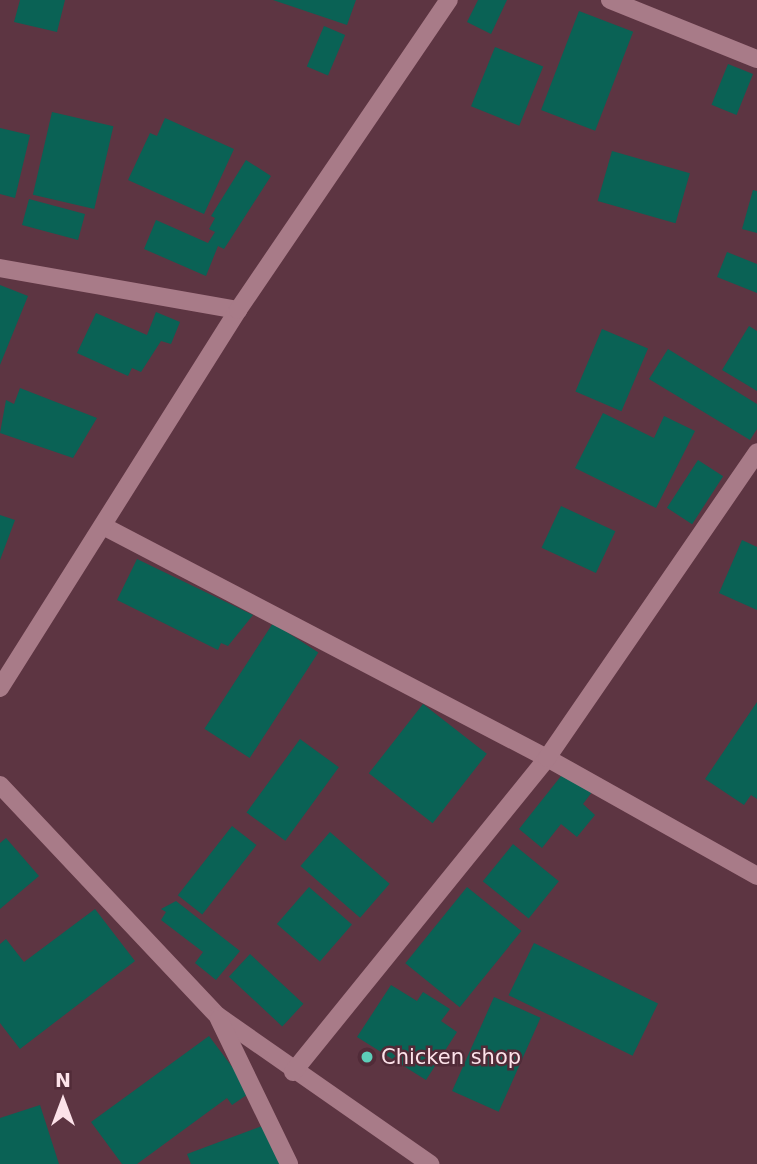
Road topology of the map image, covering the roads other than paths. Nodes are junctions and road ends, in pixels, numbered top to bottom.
1 (449, 0) edge
2 (610, 0) edge
3 (757, 60) edge
4 (0, 268) edge
5 (238, 310) junction
6 (757, 452) edge
7 (105, 527) junction
8 (0, 688) edge
9 (547, 758) junction
10 (0, 785) edge
11 (757, 876) edge
12 (218, 1016) junction
13 (293, 1073) junction
14 (289, 1164) edge
15 (430, 1164) edge

1 - 5 street
2 - 3 street
4 - 5 street
5 - 7 street
6 - 9 street
7 - 8 street
7 - 9 street
9 - 11 street
9 - 13 street
10 - 12 street
12 - 13 street
12 - 14 street
13 - 15 street

